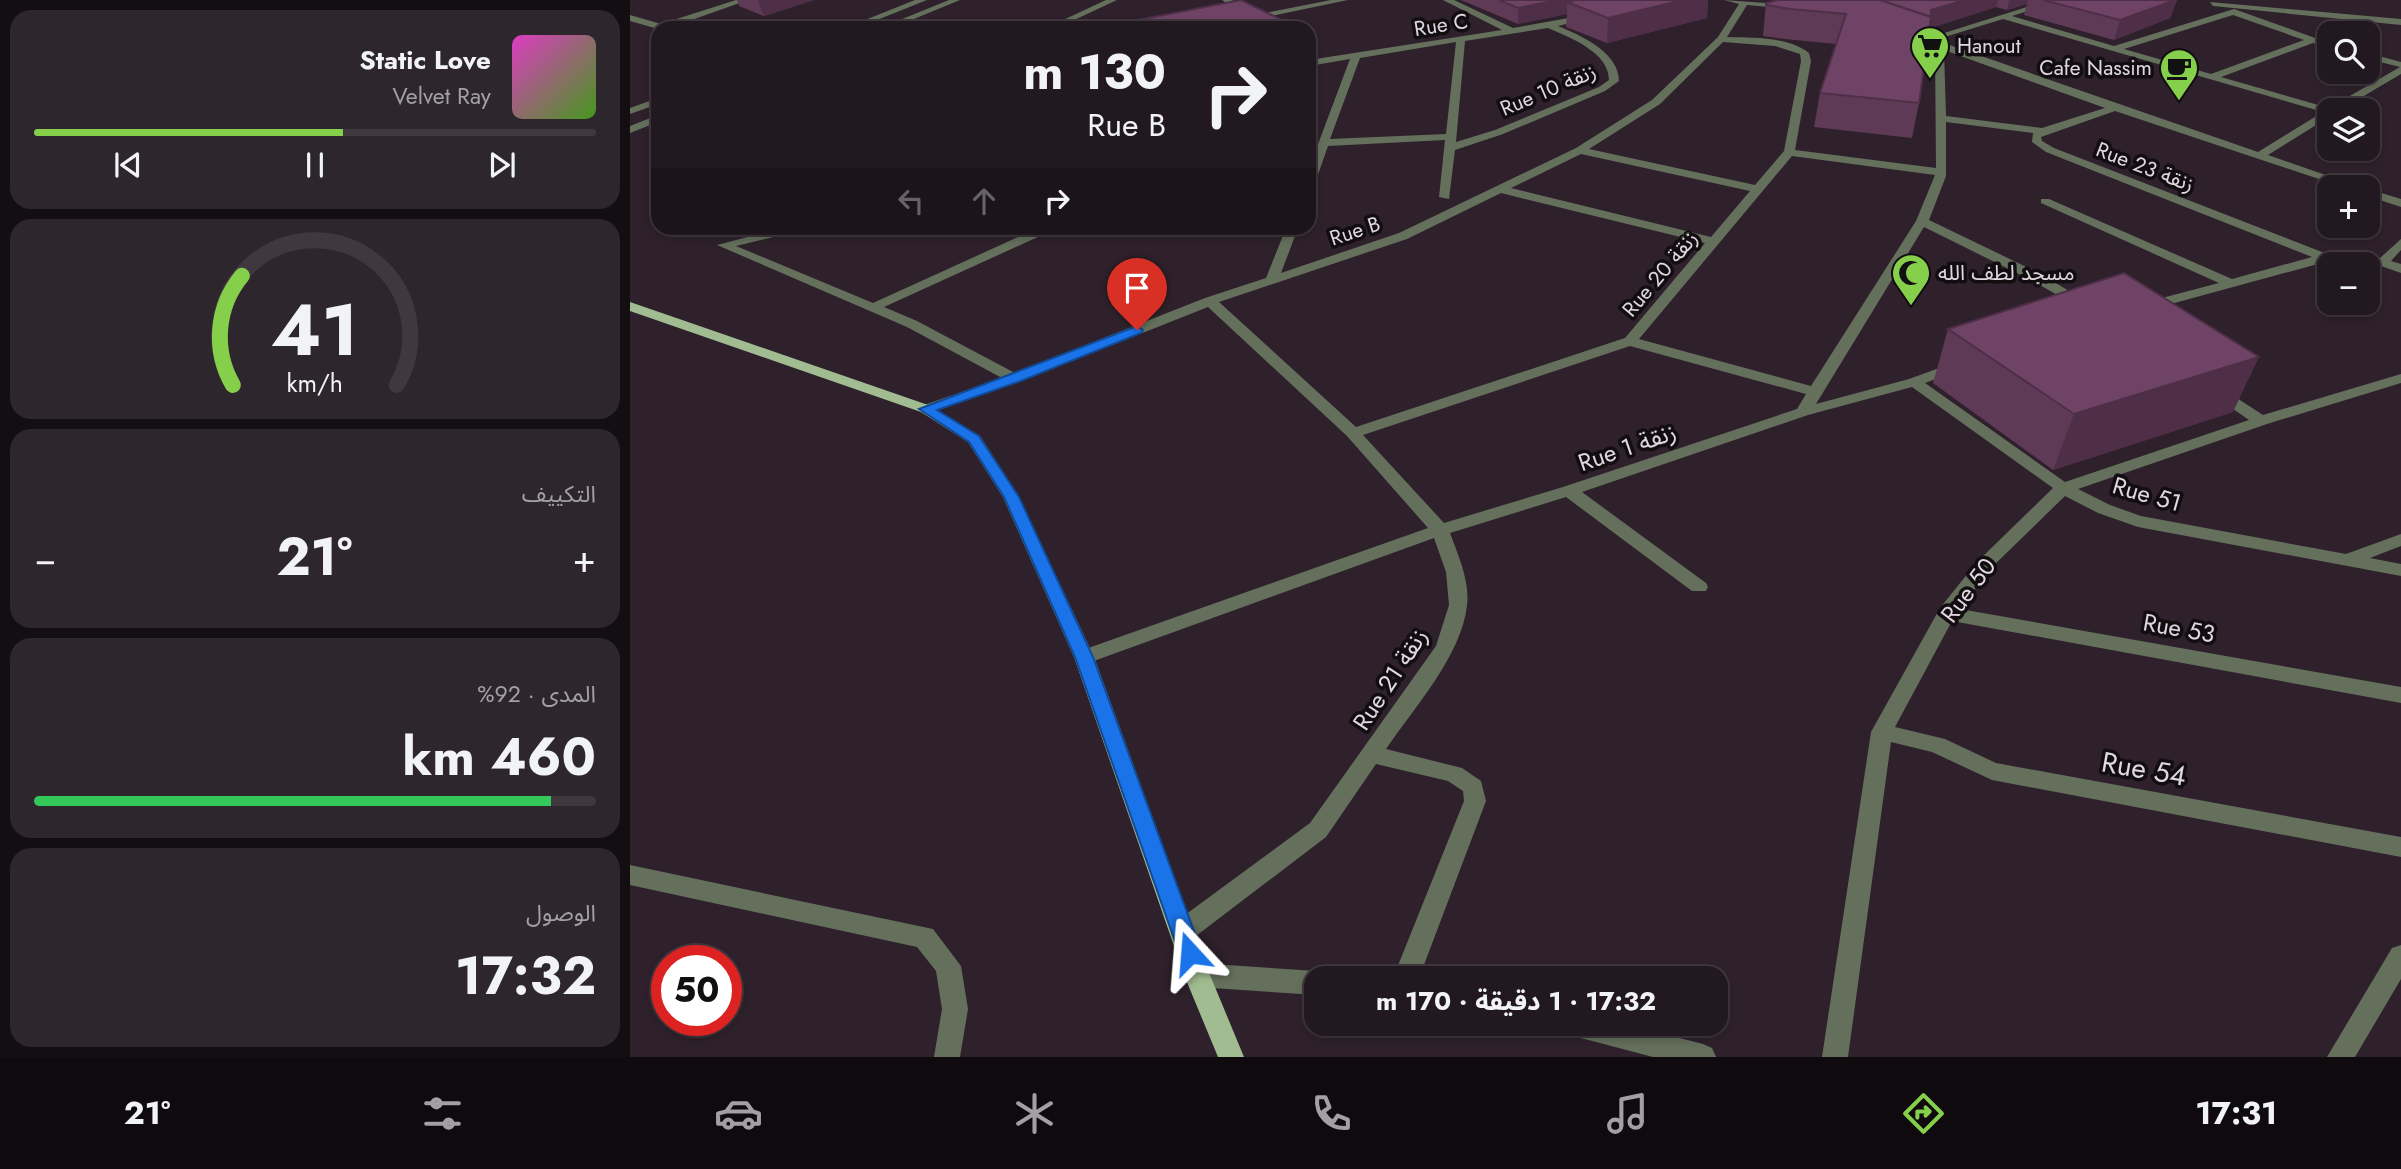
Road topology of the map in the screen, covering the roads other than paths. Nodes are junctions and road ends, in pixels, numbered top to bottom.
1 (744, 0) edge
2 (923, 0) edge
3 (956, 0) edge
4 (1113, 0) edge
5 (1226, 0) edge
6 (1344, 0) edge
7 (1447, 0) edge
8 (1728, 0) edge
9 (1831, 0) edge
10 (2058, 0) edge
11 (2203, 0) edge
12 (1744, 3) junction
13 (1814, 4) junction
14 (2213, 4) junction
15 (1839, 12) edge
16 (2234, 12) junction
17 (1595, 14) edge
18 (1252, 17) junction
19 (2005, 17) junction
20 (630, 18) edge
21 (1239, 20) edge
22 (683, 21) edge
23 (868, 21) edge
24 (902, 21) edge
25 (1066, 21) edge
26 (1259, 21) edge
27 (2401, 22) edge
28 (651, 24) edge
29 (1549, 25) junction
30 (1512, 31) junction
31 (1913, 36) edge
32 (1461, 39) junction
33 (1721, 39) junction
34 (2311, 41) junction
35 (1933, 43) junction
36 (2317, 43) edge
37 (2117, 48) junction
38 (1316, 56) edge
39 (1356, 56) junction
40 (1323, 61) junction
41 (2380, 61) edge
42 (1316, 62) edge
43 (2401, 68) edge
44 (2213, 76) junction
45 (2352, 98) edge
46 (651, 104) edge
47 (2317, 107) edge
48 (2115, 108) junction
49 (630, 111) edge
50 (1939, 118) junction
51 (2317, 120) edge
52 (651, 121) edge
53 (630, 130) edge
54 (2043, 131) junction
55 (1450, 142) junction
56 (1316, 145) edge
57 (1324, 145) junction
58 (1580, 150) junction
59 (1788, 152) junction
60 (2258, 156) junction
61 (1316, 165) edge
62 (1941, 172) junction
63 (2317, 175) edge
64 (1500, 189) junction
65 (1758, 189) junction
66 (2380, 196) edge
67 (1445, 197) dead end
68 (2045, 201) dead end
69 (2401, 203) edge
70 (1922, 221) junction
71 (765, 235) edge
72 (1033, 235) edge
73 (1289, 235) edge
74 (1715, 242) junction
75 (2401, 243) edge
76 (2317, 255) edge
77 (2317, 260) edge
78 (2380, 262) edge
79 (2383, 262) junction
80 (2401, 270) edge
81 (1272, 279) junction
82 (2230, 283) junction
83 (1210, 301) junction
84 (630, 306) edge
85 (874, 307) junction
86 (2131, 310) edge
87 (2095, 311) edge
88 (1630, 341) junction
89 (1969, 362) edge
90 (2401, 378) edge
91 (1014, 379) junction
92 (1914, 382) junction
93 (2206, 384) edge
94 (1815, 392) junction
95 (926, 409) junction
96 (1803, 412) junction
97 (2261, 421) junction
98 (1353, 433) junction
99 (2063, 488) junction
100 (1569, 491) junction
101 (1440, 530) junction
102 (2401, 540) edge
103 (2345, 561) junction
104 (2401, 570) edge
105 (1699, 587) dead end
106 (1947, 613) junction
107 (1084, 657) junction
108 (2401, 695) edge
109 (1882, 732) junction
110 (1371, 754) junction
111 (2401, 847) edge
112 (630, 875) edge
113 (1183, 931) junction
114 (2401, 956) edge
115 (1411, 966) edge
116 (1197, 975) junction
117 (1304, 983) edge
118 (1623, 1036) edge
119 (947, 1057) edge
120 (1231, 1057) edge
121 (1703, 1057) edge
122 (1835, 1057) edge
123 (2340, 1057) edge

1 - 22 street
2 - 23 street
3 - 24 street
4 - 25 street
5 - 18 street
6 - 18 street
7 - 30 street
8 - 12 street
9 - 13 street
10 - 19 street
11 - 14 street
12 - 13 street
12 - 33 street, Rue B
13 - 15 street
14 - 16 street
14 - 27 street
16 - 34 street
16 - 37 street
17 - 29 street, Rue C
18 - 21 street
18 - 26 street
19 - 35 street
19 - 37 street
20 - 28 street
29 - 30 street, Rue C
29 - 55 street, Rue 10 زنقة
30 - 32 street, Rue C
31 - 35 street
32 - 39 street, Rue C
32 - 55 street
33 - 58 street, Rue B
33 - 59 street, Rue 20 زنقة
34 - 36 street
34 - 44 street
35 - 48 street
35 - 50 street
37 - 44 street
38 - 40 street
39 - 40 street, Rue C
39 - 57 street
40 - 42 street, Rue C
41 - 43 street
43 - 45 street
44 - 47 street
46 - 49 street
48 - 54 street, Rue 23 زنقة
48 - 60 street
50 - 54 street
50 - 62 street
51 - 60 street
52 - 53 street
54 - 76 street, Rue 23 زنقة
55 - 57 street
55 - 67 street
56 - 57 street
57 - 61 street
58 - 64 street, Rue B
58 - 65 street
59 - 62 street
59 - 65 street, Rue 20 زنقة
60 - 63 street
62 - 70 street
64 - 74 street
64 - 81 street, Rue B
65 - 74 street, Rue 20 زنقة
66 - 69 street
68 - 82 street
70 - 87 street
70 - 94 street
71 - 85 street
72 - 85 street
73 - 81 street
74 - 88 street, Rue 20 زنقة
75 - 79 street
77 - 82 street
78 - 79 street
79 - 80 street
81 - 83 street, Rue B
82 - 86 street
83 - 91 street, Rue B
83 - 98 street, Rue 21 زنقة
84 - 95 main road
85 - 91 street
88 - 94 street
88 - 98 street, Rue 20 زنقة
89 - 92 street, Rue 1 زنقة
90 - 97 street, Rue 50
91 - 95 street, Rue B
92 - 96 street, Rue 1 زنقة
92 - 99 street, Rue 51
93 - 97 street
94 - 96 street
95 - 107 main road
96 - 100 street, Rue 1 زنقة
97 - 99 street, Rue 50
98 - 101 street, Rue 21 زنقة
99 - 103 street, Rue 51
99 - 106 street, Rue 50
100 - 101 street, Rue 1 زنقة
100 - 105 street
101 - 107 street, Rue 1 زنقة
101 - 110 street, Rue 21 زنقة
102 - 103 street
103 - 104 street, Rue 51
106 - 108 street, Rue 53
106 - 109 street, Rue 50
107 - 113 main road
109 - 111 street, Rue 54
109 - 122 street, Rue 50
110 - 113 street, Rue 21 زنقة
110 - 115 street
112 - 119 street
113 - 116 main road
114 - 123 street
116 - 117 street
116 - 120 main road
118 - 121 street

